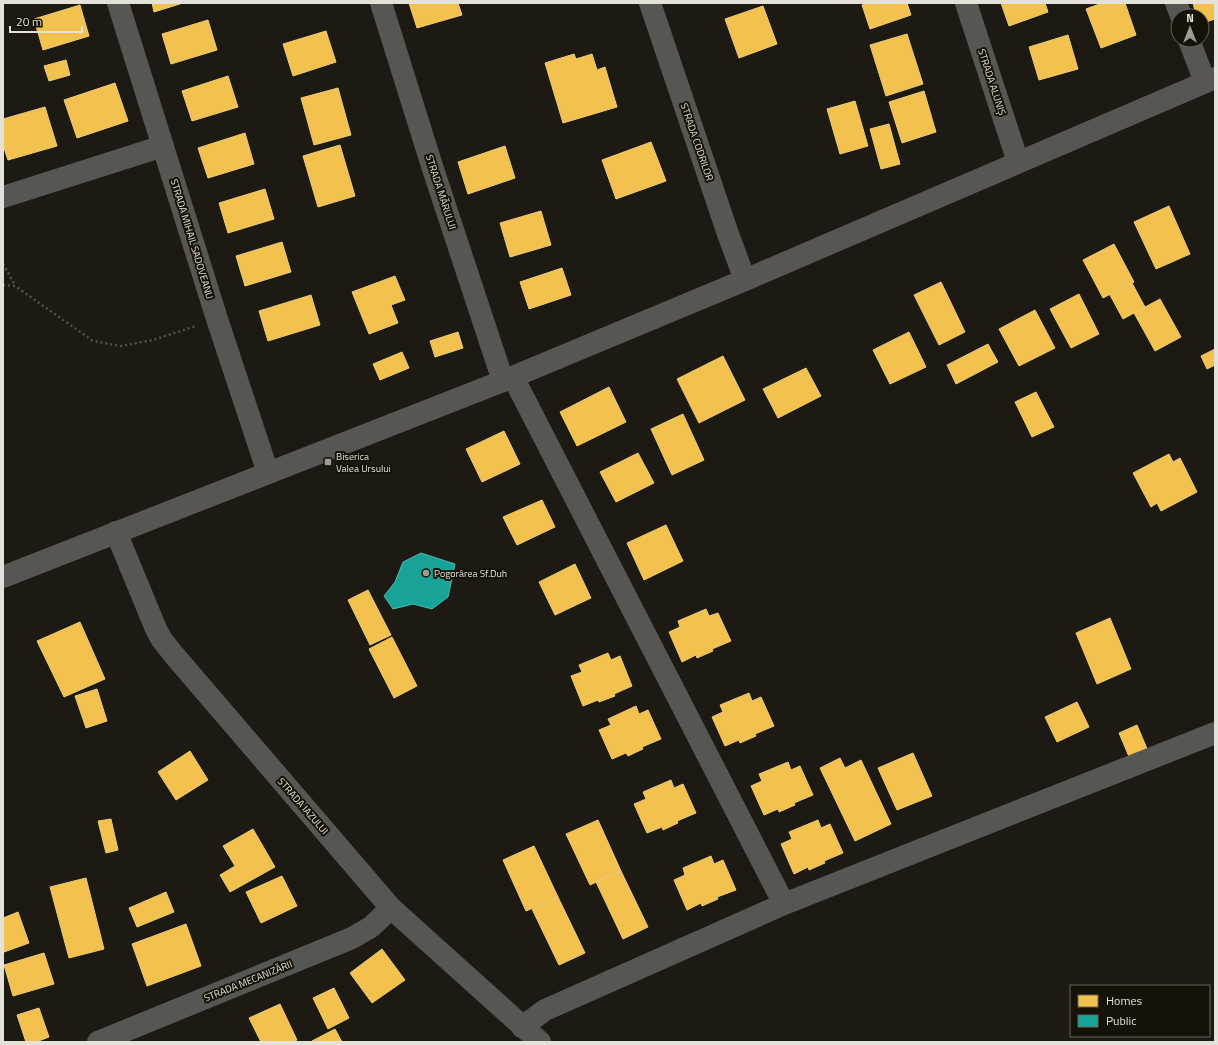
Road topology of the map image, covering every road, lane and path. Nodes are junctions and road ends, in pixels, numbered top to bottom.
1 (118, 3) edge
2 (381, 3) edge
3 (650, 3) edge
4 (966, 3) edge
5 (1193, 48) edge
6 (1210, 80) edge
7 (163, 146) junction
8 (1018, 162) junction
9 (3, 197) edge
10 (3, 264) edge
11 (745, 280) junction
12 (3, 285) edge
13 (15, 286) junction
14 (217, 319) junction
15 (508, 379) junction
16 (268, 473) junction
17 (116, 532) junction
18 (3, 577) edge
19 (1215, 733) edge
20 (784, 904) junction
21 (391, 908) junction
22 (522, 1027) junction
23 (98, 1042) edge
24 (540, 1042) edge

1 - 7 street, STRADA MIHAIL SADOVEANU
2 - 15 street, STRADA MĂRULUI
3 - 11 street, STRADA CODRILOR
4 - 8 street, STRADA ALUNIȘ
5 - 6 street
6 - 8 main road
7 - 9 street
7 - 14 street, STRADA MIHAIL SADOVEANU
8 - 11 main road
10 - 13 path
11 - 15 main road
12 - 13 path
13 - 14 path
14 - 16 street, STRADA MIHAIL SADOVEANU
15 - 16 main road
15 - 20 street, STRADA MĂRULUI
16 - 17 main road
17 - 18 main road
17 - 21 street, STRADA IAZULUI
19 - 20 street
20 - 22 street
21 - 22 street, STRADA IAZULUI
21 - 23 street, STRADA MECANIZĂRII
22 - 24 street, STRADA IAZULUI

